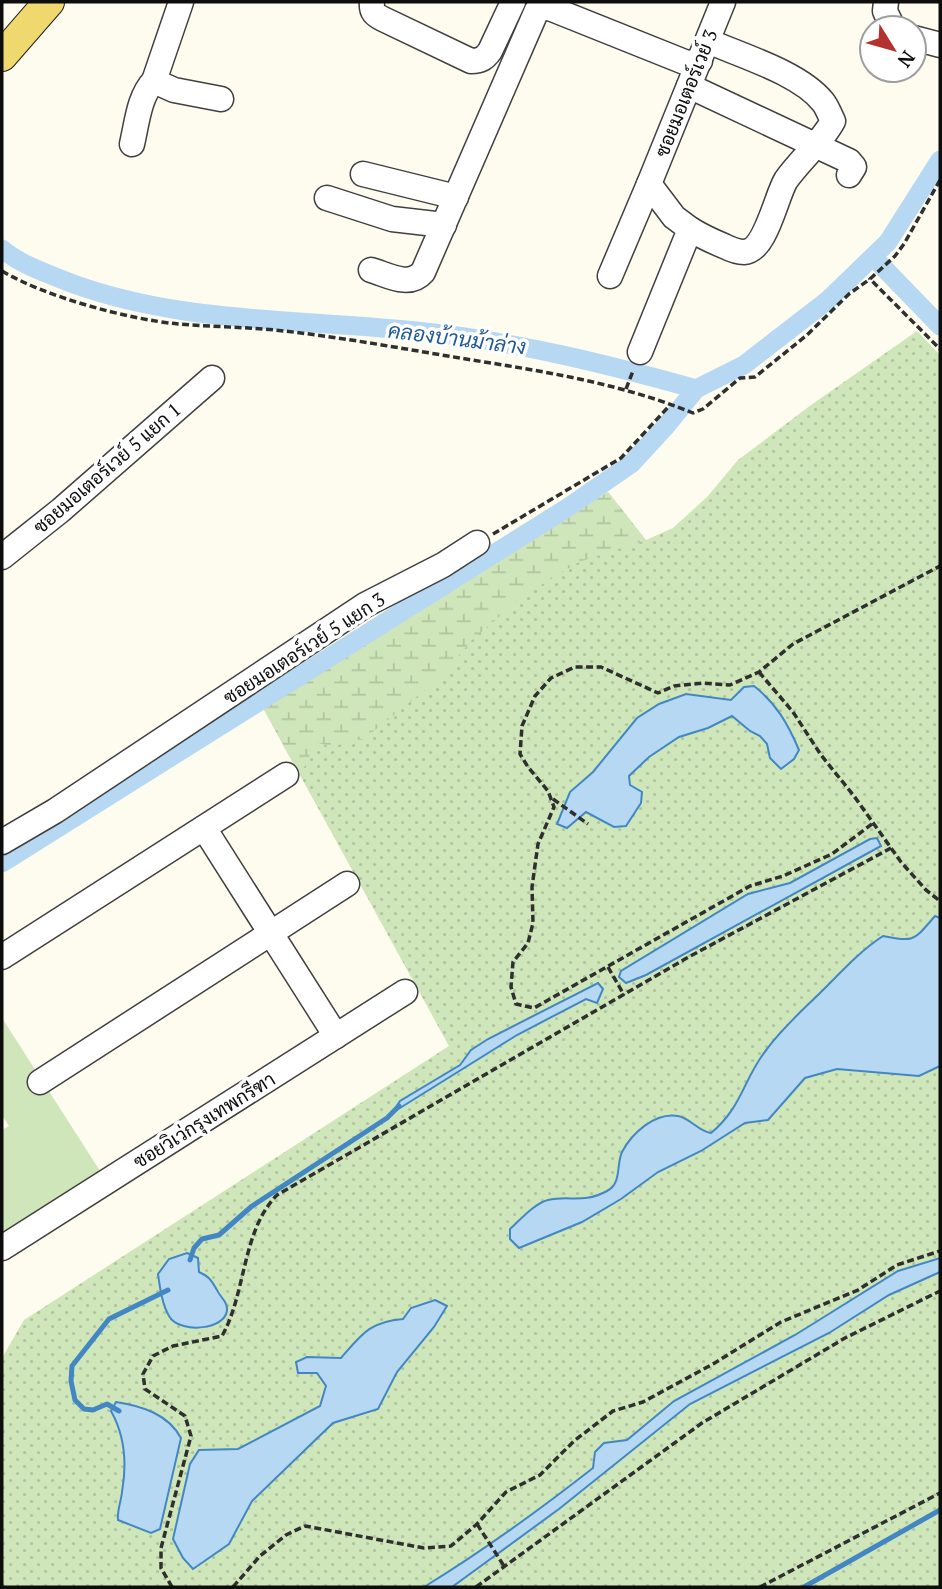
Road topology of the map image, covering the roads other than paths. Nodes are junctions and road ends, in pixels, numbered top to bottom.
1 (49, 2) edge
2 (181, 2) edge
3 (372, 2) edge
4 (513, 2) edge
5 (723, 2) edge
6 (704, 51) junction
7 (2, 56) edge
8 (154, 81) junction
9 (689, 86) junction
10 (221, 99) dead end
11 (132, 144) dead end
12 (814, 146) junction
13 (363, 174) dead end
14 (849, 175) dead end
15 (649, 184) junction
16 (456, 197) junction
17 (327, 198) dead end
18 (444, 225) junction
19 (690, 229) junction
20 (371, 270) dead end
21 (610, 276) dead end
22 (637, 360) road end
23 (212, 378) dead end
24 (477, 543) road end
25 (2, 557) edge
26 (286, 775) dead end
27 (204, 828) junction
28 (2, 842) edge
29 (347, 884) dead end
30 (271, 933) junction
31 (2, 957) edge
32 (405, 992) dead end
33 (336, 1036) junction
34 (40, 1082) dead end
35 (2, 1248) edge

1 - 7 main road
2 - 8 street
3 - 4 street
5 - 6 street, ซอยมอเตอร์เวย์ 3
6 - 9 street, ซอยมอเตอร์เวย์ 3
6 - 12 street
6 - 16 street
8 - 10 street
8 - 11 street
9 - 12 street
9 - 15 street, ซอยมอเตอร์เวย์ 3
12 - 14 street
12 - 19 street
13 - 16 street
15 - 19 street
15 - 21 street, ซอยมอเตอร์เวย์ 3
16 - 18 street
17 - 18 street
18 - 20 street
19 - 22 street
23 - 25 street, ซอยมอเตอร์เวย์ 5 แยก 1
24 - 28 street, ซอยมอเตอร์เวย์ 5 แยก 3
26 - 27 street
27 - 30 street
27 - 31 street
29 - 30 street
30 - 33 street
30 - 34 street
32 - 33 street, ซอยวิเว่กรุงเทพกรีฑา
33 - 35 street, ซอยวิเว่กรุงเทพกรีฑา

